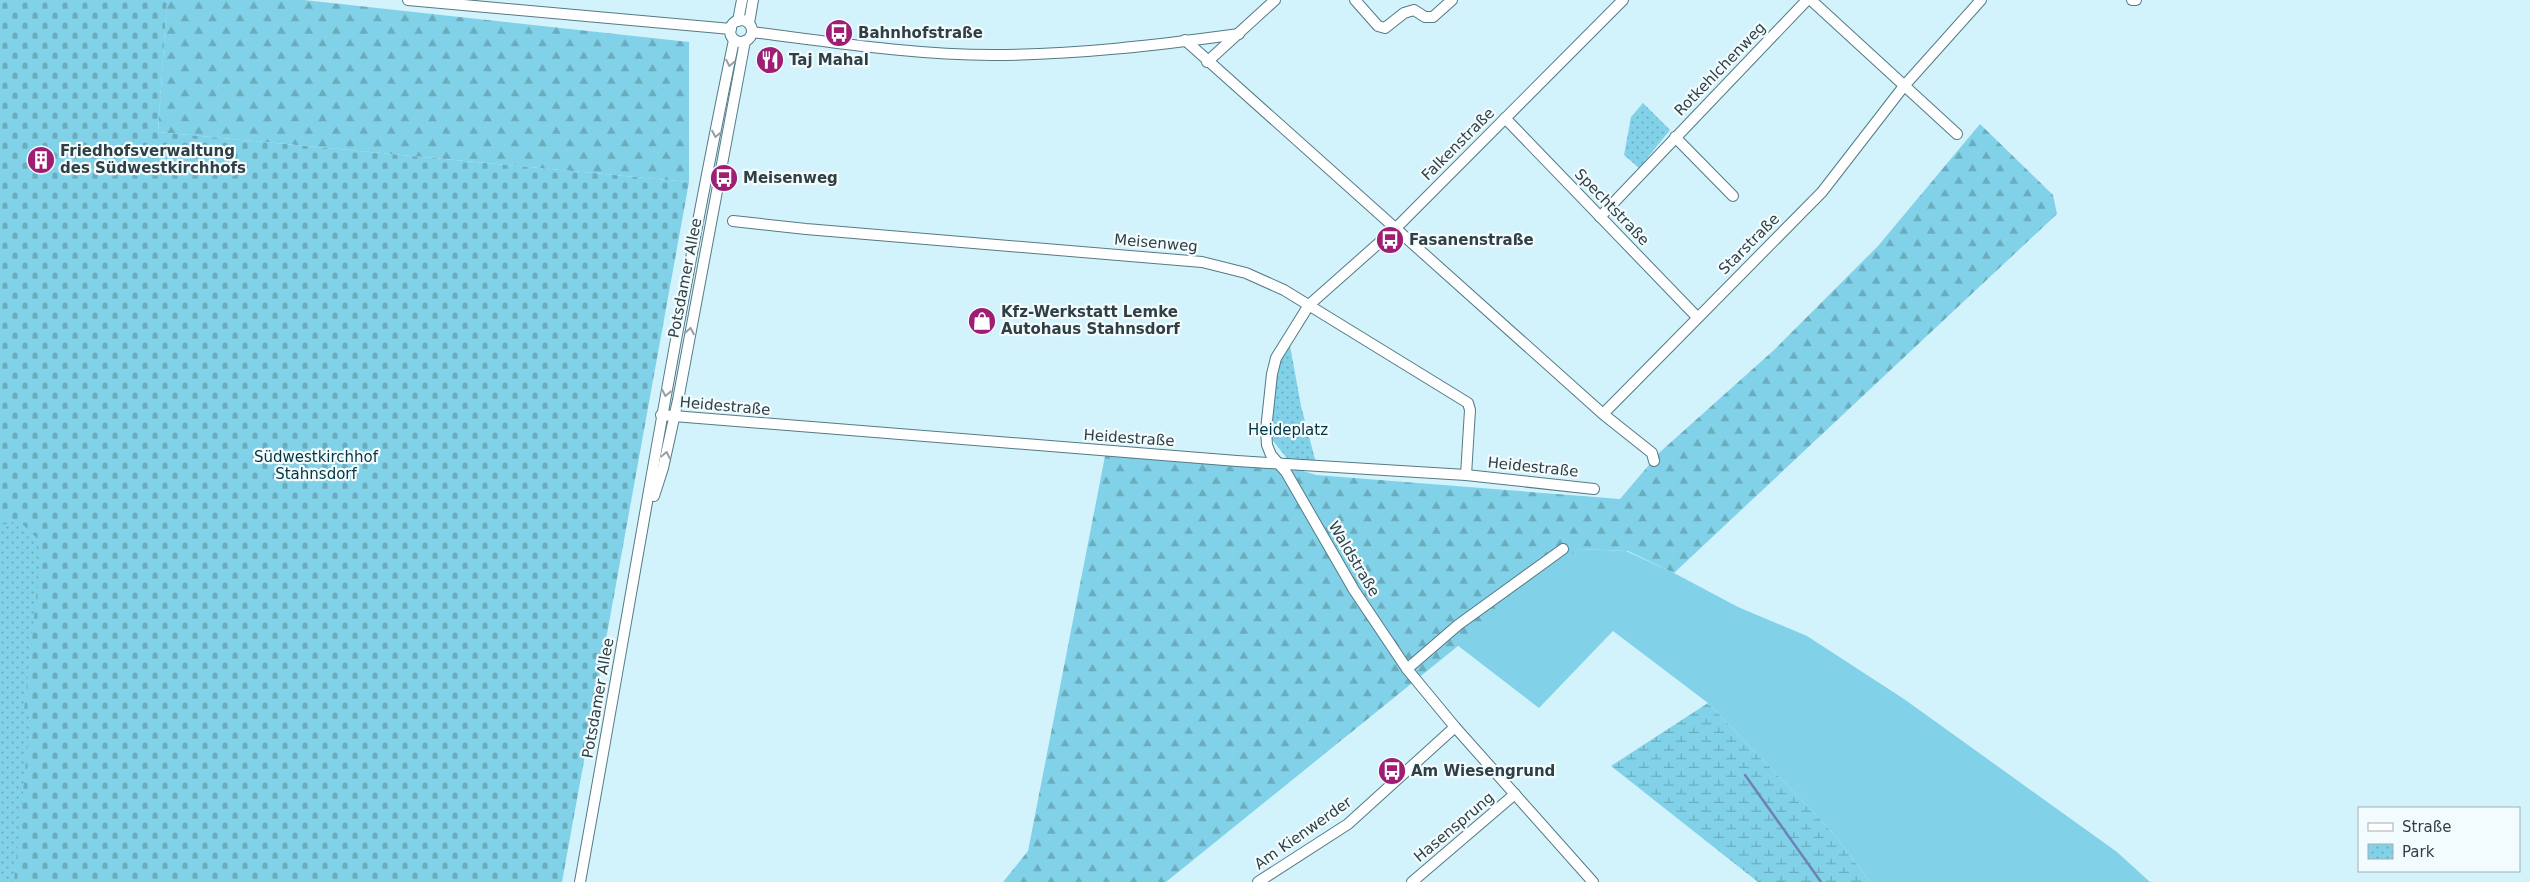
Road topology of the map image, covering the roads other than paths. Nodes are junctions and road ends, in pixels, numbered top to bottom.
1 (408, 0) edge
2 (742, 0) edge
3 (753, 0) edge
4 (1275, 0) edge
5 (1355, 0) edge
6 (1452, 0) edge
7 (1623, 0) edge
8 (1807, 0) edge
9 (1811, 0) edge
10 (1975, 2) edge
11 (734, 25) junction
12 (750, 28) junction
13 (1239, 34) junction
14 (1185, 40) junction
15 (740, 41) junction
16 (1207, 62) junction
17 (1904, 86) junction
18 (1505, 118) junction
19 (1957, 134) dead end
20 (1675, 137) junction
21 (1733, 196) dead end
22 (1600, 217) junction
23 (733, 221) dead end
24 (1397, 227) junction
25 (1309, 305) junction
26 (1697, 316) junction
27 (1604, 414) junction
28 (661, 415) junction
29 (674, 417) junction
30 (1654, 461) dead end
31 (1277, 463) junction
32 (1466, 475) junction
33 (1594, 488) dead end
34 (646, 519) junction
35 (1563, 549) dead end
36 (1407, 669) junction
37 (1454, 727) junction
38 (1515, 794) junction
39 (580, 882) edge
40 (1258, 882) edge
41 (1412, 882) edge
42 (1593, 882) edge

1 - 11 street
2 - 11 street
3 - 12 street
4 - 13 street
5 - 6 street
7 - 18 street, Falkenstraße
8 - 20 street, Rotkehlchenweg
9 - 17 street
10 - 17 street, Starstraße
11 - 12 street
11 - 15 street
12 - 14 street
12 - 15 street
13 - 14 street
13 - 16 street
14 - 16 street
15 -> 28 street, Potsdamer Allee
29 -> 15 street, Potsdamer Allee
16 - 24 street
17 - 19 street
17 - 26 street, Starstraße
18 - 22 street, Spechtstraße
18 - 24 street, Falkenstraße
20 - 21 street, Rotkehlchenweg
20 - 22 street, Rotkehlchenweg
22 - 26 street, Spechtstraße
23 - 25 street, Meisenweg
24 - 25 street, Falkenstraße
24 - 27 street
25 - 31 street
25 - 32 street, Meisenweg
26 - 27 street, Starstraße
27 - 30 street
28 - 29 street, Heidestraße
28 - 34 street, Potsdamer Allee
29 - 31 street, Heidestraße
34 -> 29 street, Potsdamer Allee
31 - 32 street, Heidestraße
31 - 36 street, Waldstraße
32 - 33 street, Heidestraße
34 - 39 street, Potsdamer Allee
35 - 36 street
36 - 37 street
37 - 38 street
37 - 40 street, Am Kienwerder
38 - 41 street, Hasensprung
38 - 42 street

